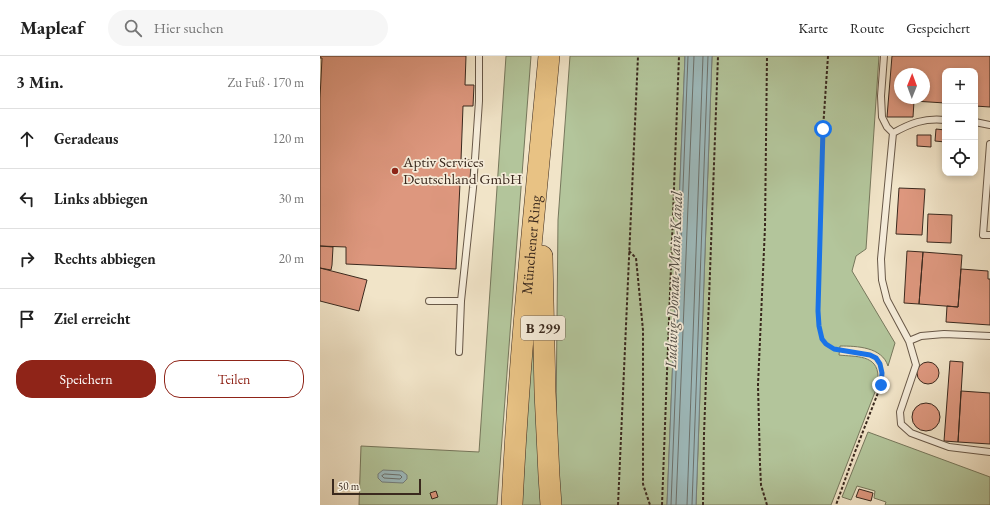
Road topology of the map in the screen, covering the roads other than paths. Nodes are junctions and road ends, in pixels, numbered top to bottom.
1 (479, 56) edge
2 (548, 56) edge
3 (884, 56) edge
4 (942, 120) edge
5 (978, 123) edge
6 (990, 125) edge
7 (893, 133) junction
8 (990, 144) edge
9 (540, 151) junction
10 (990, 235) edge
11 (429, 301) dead end
12 (461, 302) junction
13 (990, 336) edge
14 (909, 341) junction
15 (459, 352) dead end
16 (990, 452) edge
17 (512, 505) edge
18 (551, 505) edge

1 - 12 lane
2 - 9 main road, Münchener Ring / B 299
3 - 7 lane
4 - 7 lane
5 - 6 lane
7 - 14 lane
8 - 10 lane
9 - 17 main road, Münchener Ring / B 299
9 - 18 main road, B 299
11 - 12 lane
12 - 15 lane
13 - 14 lane
14 - 16 lane

